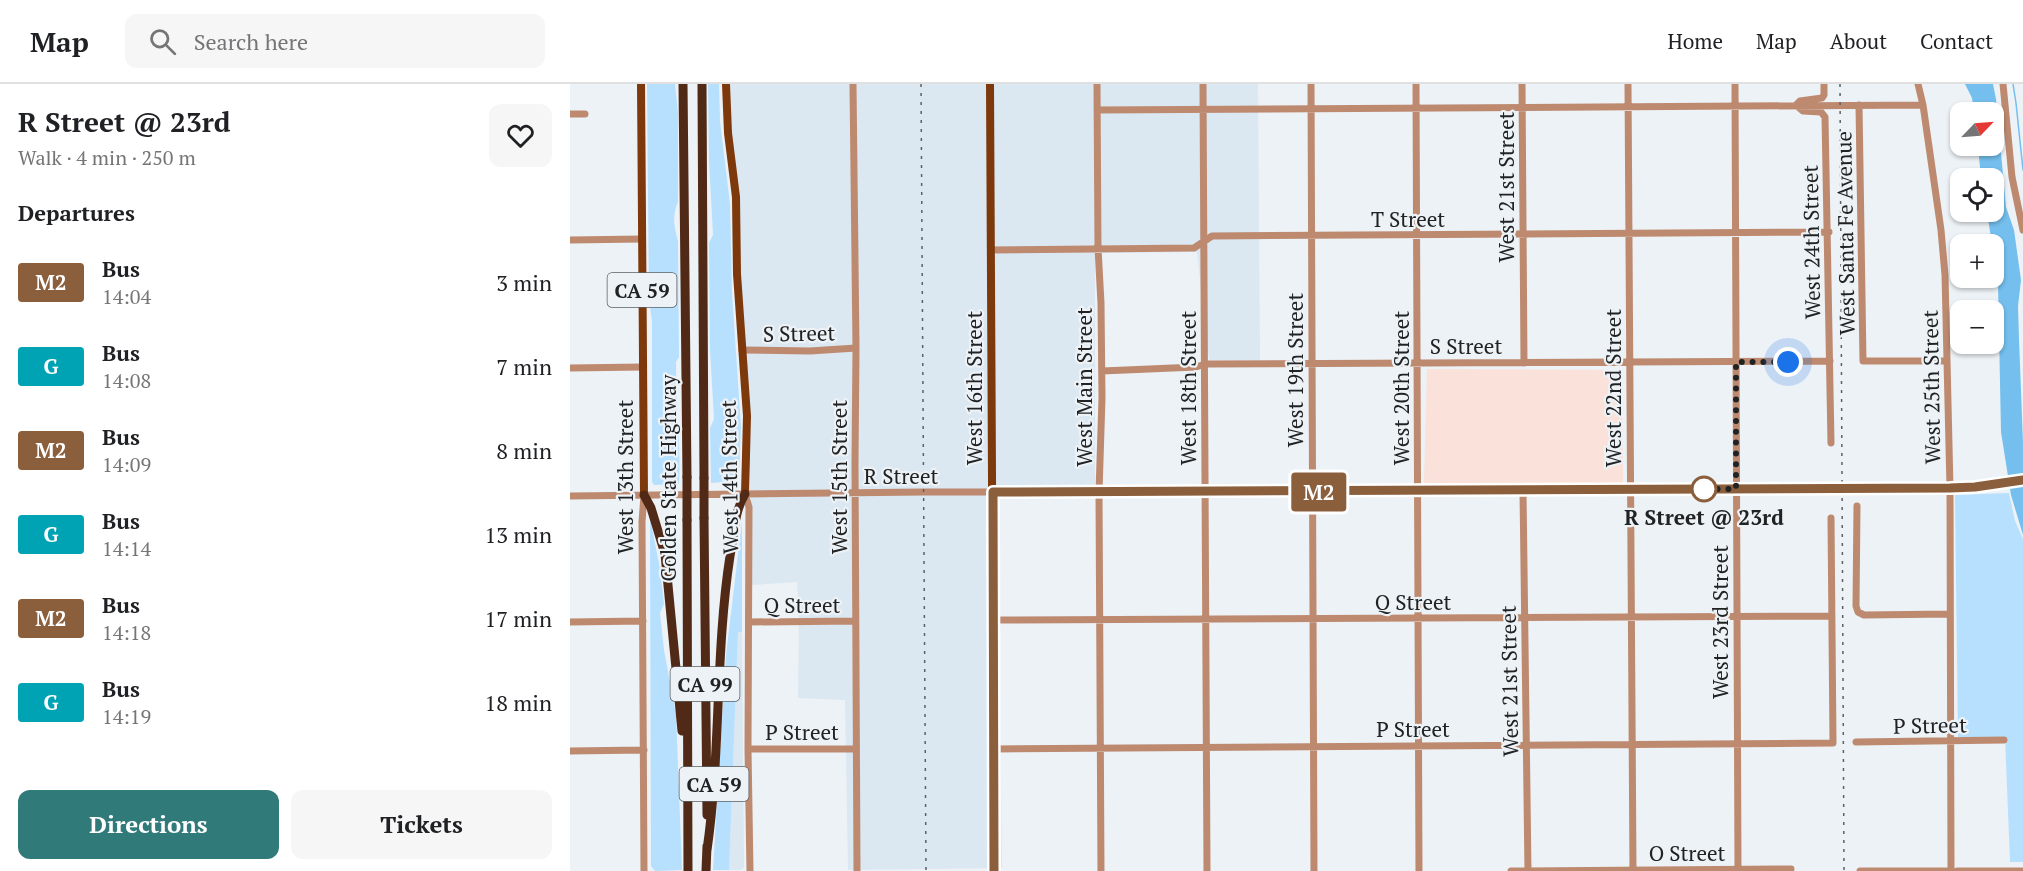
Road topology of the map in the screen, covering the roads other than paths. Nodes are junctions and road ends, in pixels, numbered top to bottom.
1 (641, 84) edge
2 (683, 84) edge
3 (702, 84) edge
4 (726, 84) edge
5 (853, 84) edge
6 (990, 84) edge
7 (1097, 84) edge
8 (1203, 84) edge
9 (1311, 84) edge
10 (1416, 84) edge
11 (1522, 84) edge
12 (1628, 84) edge
13 (1735, 84) edge
14 (1824, 84) edge
15 (1918, 84) edge
16 (2003, 84) edge
17 (1796, 105) junction
18 (1859, 105) junction
19 (1923, 105) junction
20 (1628, 106) junction
21 (1735, 106) junction
22 (1522, 107) junction
23 (1311, 108) junction
24 (1416, 108) junction
25 (1203, 109) junction
26 (1097, 110) junction
27 (570, 114) edge
28 (585, 114) dead end
29 (2023, 230) edge
30 (1735, 232) junction
31 (1829, 232) junction
32 (1629, 233) junction
33 (1523, 234) junction
34 (1417, 235) junction
35 (1311, 236) junction
36 (642, 239) junction
37 (570, 240) edge
38 (1204, 242) junction
39 (1098, 248) junction
40 (991, 250) junction
41 (856, 348) junction
42 (742, 350) junction
43 (1830, 361) junction
44 (1947, 361) junction
45 (1630, 362) junction
46 (1736, 362) junction
47 (1417, 363) junction
48 (1524, 363) junction
49 (1205, 364) junction
50 (1311, 364) junction
51 (643, 367) junction
52 (570, 368) edge
53 (1102, 371) junction
54 (1831, 442) dead end
55 (2023, 479) edge
56 (1950, 488) junction
57 (1736, 489) junction
58 (1523, 490) junction
59 (1631, 490) junction
60 (1418, 491) junction
61 (993, 492) junction
62 (1099, 492) junction
63 (1205, 492) junction
64 (1312, 492) junction
65 (855, 493) junction
66 (745, 494) junction
67 (644, 495) junction
68 (570, 496) edge
69 (1857, 506) dead end
70 (1831, 518) dead end
71 (1950, 614) junction
72 (1832, 616) junction
73 (1631, 617) junction
74 (1737, 617) junction
75 (1524, 618) junction
76 (1419, 619) junction
77 (993, 620) junction
78 (1206, 620) junction
79 (1313, 620) junction
80 (643, 621) junction
81 (855, 621) junction
82 (1100, 621) junction
83 (570, 622) edge
84 (749, 622) junction
85 (2004, 740) dead end
86 (1950, 741) junction
87 (1856, 742) dead end
88 (1737, 744) junction
89 (1526, 745) junction
90 (1632, 745) junction
91 (1419, 746) junction
92 (1207, 747) junction
93 (1313, 747) junction
94 (748, 748) junction
95 (1100, 748) junction
96 (856, 749) junction
97 (993, 749) junction
98 (644, 750) junction
99 (570, 751) edge
100 (688, 819) junction
101 (707, 850) junction
102 (688, 867) edge
103 (706, 867) edge
104 (1791, 869) dead end
105 (1738, 870) edge
106 (644, 871) edge
107 (750, 871) edge
108 (857, 871) edge
109 (994, 871) edge
110 (1101, 871) edge
111 (1207, 871) edge
112 (1314, 871) edge
113 (1419, 871) edge
114 (1511, 871) edge
115 (1528, 871) edge
116 (1633, 871) edge
117 (1860, 871) edge
118 (1949, 871) edge
119 (1957, 871) edge
120 (2023, 871) edge

1 - 36 main road, West 13th Street / CA 59
2 - 100 highway, Golden State Highway / CA 99, bridge
3 - 101 highway, Golden State Highway / CA 99, bridge
4 - 42 main road, West 14th Street / CA 59
5 - 41 street, West 15th Street
6 - 40 main road, West 16th Street
7 - 26 street, West Main Street
8 - 25 street, West 18th Street
9 - 23 street, West 19th Street
10 - 24 street, West 20th Street
11 - 22 street, West 21st Street
12 - 20 street, West 22nd Street
13 - 21 street, West 23rd Street
14 - 17 street
15 - 19 street, West 25th Street
16 - 29 street
17 - 18 street
17 - 21 street
17 - 31 street, West 24th Street
18 - 19 street
18 - 44 street, West Santa Fe Avenue
19 - 44 street, West 25th Street
20 - 21 street
20 - 22 street
20 - 32 street, West 22nd Street
21 - 30 street, West 23rd Street
22 - 24 street
22 - 33 street, West 21st Street
23 - 24 street
23 - 25 street
23 - 35 street, West 19th Street
24 - 34 street, West 20th Street
25 - 26 street
25 - 38 street, West 18th Street
26 - 39 street, West Main Street
27 - 28 street
30 - 31 street, T Street
30 - 32 street, T Street
30 - 46 street, West 23rd Street
31 - 43 street, West 24th Street
32 - 33 street, T Street
32 - 45 street, West 22nd Street
33 - 34 street, T Street
33 - 48 street, West 21st Street
34 - 35 street, T Street
34 - 47 street, West 20th Street
35 - 38 street, T Street
35 - 50 street, West 19th Street
36 - 37 street
36 - 51 main road, West 13th Street / CA 59
38 - 39 street, T Street
38 - 49 street, West 18th Street
39 - 40 street, T Street
39 - 53 street, West Main Street
40 - 61 main road, West 16th Street
41 - 42 street, S Street
41 - 65 street, West 15th Street
42 - 66 main road, West 14th Street / CA 59
43 - 46 street, S Street
43 - 54 street, West 24th Street
44 - 56 street, West 25th Street
45 - 46 street, S Street
45 - 48 street, S Street
45 - 59 street, West 22nd Street
46 - 57 street, West 23rd Street
47 - 48 street, S Street
47 - 50 street, S Street
47 - 60 street, West 20th Street
49 - 50 street, S Street
49 - 53 street, S Street
49 - 63 street, West 18th Street
50 - 64 street, West 19th Street
51 - 52 street
51 - 67 main road, West 13th Street / CA 59
53 - 62 street, West Main Street
55 - 56 street, R Street
56 - 57 street, R Street
56 - 71 street, West 25th Street
57 - 59 street, R Street
57 - 74 street, West 23rd Street
58 - 59 street, R Street
58 - 60 street, R Street
58 - 75 street, West 21st Street
59 - 73 street, West 22nd Street
60 - 64 street, R Street
60 - 76 street, West 20th Street
61 - 62 street, R Street
61 - 65 street, R Street
61 - 77 main road, West 16th Street
62 - 63 street, R Street
62 - 82 street, West Main Street
63 - 64 street, R Street
63 - 78 street, West 18th Street
64 - 79 street, West 19th Street
65 - 66 street, R Street
65 - 81 street, West 15th Street
66 - 67 street, R Street
66 - 84 street, West 14th Street
66 - 101 highway, CA 59
67 - 68 street, R Street
67 - 80 street, West 13th Street
67 - 100 highway
69 - 71 street
70 - 72 street
71 - 86 street, West 25th Street
72 - 74 street, Q Street
72 - 88 street, P Street
73 - 74 street, Q Street
73 - 75 street, Q Street
73 - 90 street, West 22nd Street
74 - 88 street, West 23rd Street
75 - 76 street, Q Street
75 - 89 street, West 21st Street
76 - 79 street, Q Street
76 - 91 street, West 20th Street
77 - 82 street, Q Street
77 - 97 main road, West 16th Street
78 - 79 street, Q Street
78 - 82 street, Q Street
78 - 92 street, West 18th Street
79 - 93 street, West 19th Street
80 - 83 street
80 - 98 street, West 13th Street
81 - 84 street, Q Street
81 - 96 street, West 15th Street
82 - 95 street, West Main Street
84 - 94 street, West 14th Street
85 - 86 street, P Street
86 - 87 street, P Street
86 - 118 street, West 25th Street
88 - 90 street, P Street
88 - 105 street, West 23rd Street
89 - 90 street, P Street
89 - 91 street, P Street
89 - 115 street, West 21st Street
90 - 116 street, West 22nd Street
91 - 93 street, P Street
91 - 113 street, West 20th Street
92 - 93 street, P Street
92 - 95 street, P Street
92 - 111 street, West 18th Street
93 - 112 street, West 19th Street
94 - 96 street, P Street
94 - 107 street, West 14th Street
95 - 97 street, P Street
95 - 110 street, West Main Street
96 - 108 street, West 15th Street
97 - 109 main road, West 16th Street
98 - 99 street
98 - 106 street, West 13th Street
100 - 102 highway, Golden State Highway / CA 99
101 - 103 highway, Golden State Highway / CA 99
104 - 105 street, O Street
105 - 116 street, O Street
114 - 115 street, O Street
115 - 116 street, O Street
117 - 118 street
119 - 120 street

